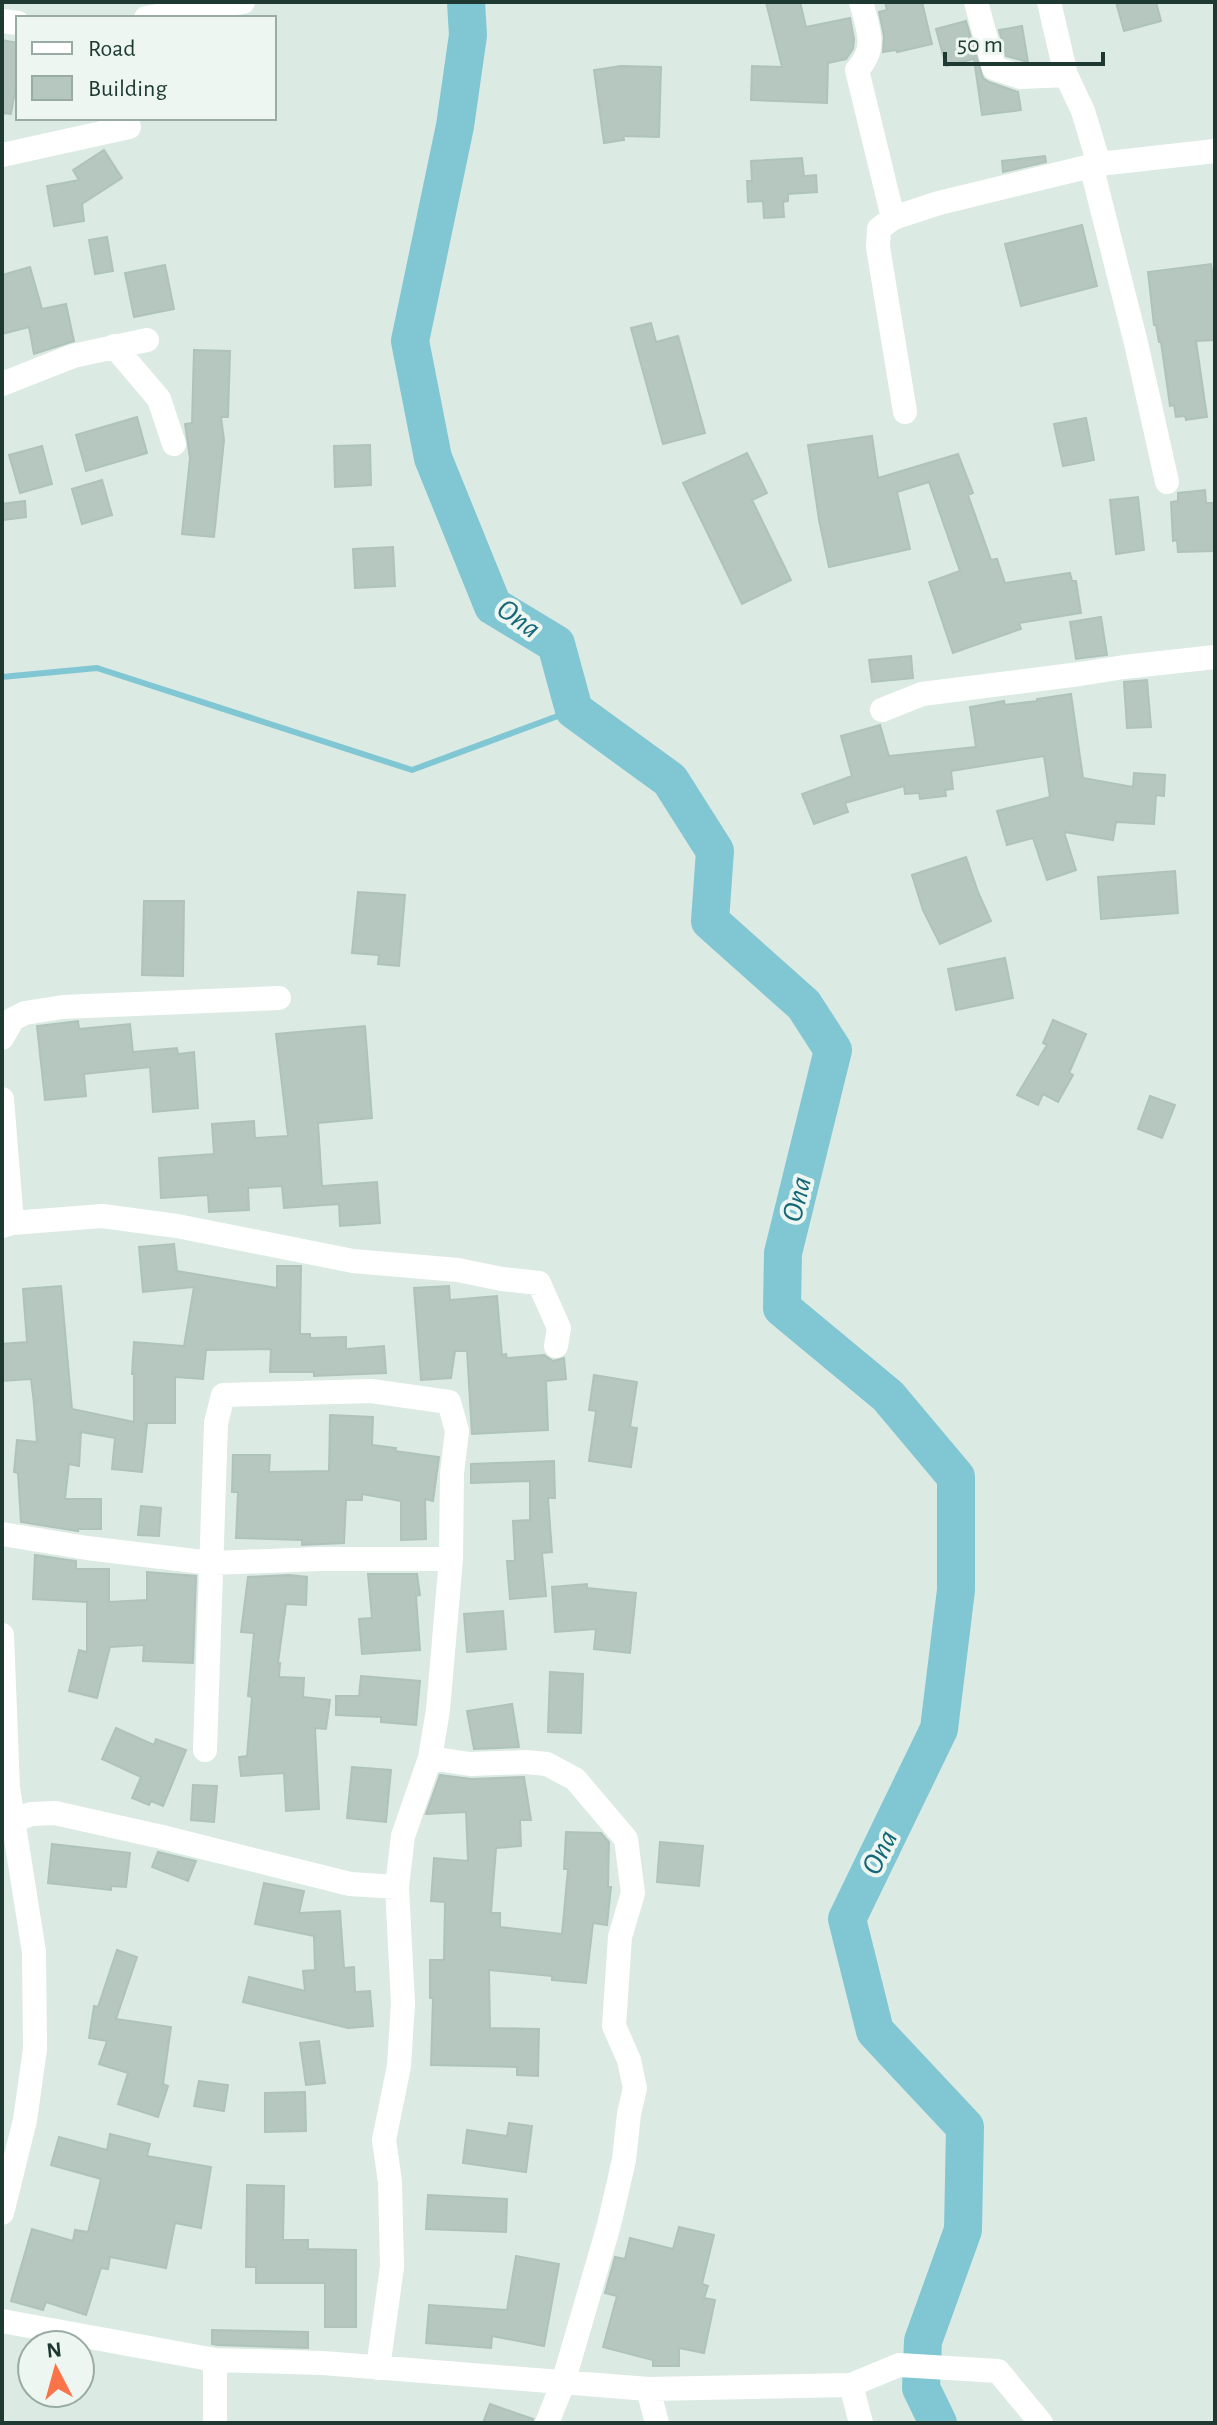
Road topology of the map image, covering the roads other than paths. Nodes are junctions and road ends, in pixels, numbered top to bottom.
1 (243, 2) edge
2 (861, 2) edge
3 (976, 2) edge
4 (1049, 2) edge
5 (158, 16) edge
6 (1066, 75) junction
7 (129, 127) dead end
8 (1215, 151) edge
9 (2, 155) edge
10 (1095, 164) junction
11 (893, 218) junction
12 (147, 340) dead end
13 (114, 346) junction
14 (2, 384) edge
15 (905, 412) dead end
16 (174, 444) dead end
17 (1167, 482) dead end
18 (1215, 657) edge
19 (882, 710) dead end
20 (279, 998) dead end
21 (2, 1038) edge
22 (2, 1099) edge
23 (7, 1225) edge
24 (556, 1346) dead end
25 (2, 1534) edge
26 (451, 1559) junction
27 (211, 1563) junction
28 (2, 1635) edge
29 (205, 1750) dead end
30 (430, 1758) junction
31 (9, 1809) edge
32 (397, 1887) junction
33 (2, 2213) edge
34 (2, 2321) edge
35 (215, 2360) junction
36 (378, 2368) junction
37 (563, 2383) junction
38 (851, 2385) junction
39 (648, 2389) junction
40 (215, 2423) edge
41 (547, 2423) edge
42 (657, 2423) edge
43 (861, 2423) edge
44 (1041, 2423) edge

1 - 5 street
2 - 11 street
3 - 6 street
4 - 6 street
6 - 10 street
7 - 9 street
8 - 10 street
10 - 11 street
10 - 17 street
11 - 15 street
12 - 13 street
13 - 14 street
13 - 16 street
18 - 19 street
20 - 21 street
22 - 23 street
23 - 24 street
25 - 27 street
26 - 27 street
26 - 27 street
26 - 30 street
27 - 29 street
28 - 31 street
30 - 32 street
30 - 37 street
31 - 32 street
31 - 33 street
32 - 36 street
34 - 35 street
35 - 36 street
35 - 40 street
36 - 37 street
37 - 39 street
37 - 41 street
38 - 39 street
38 - 43 street
38 - 44 street
39 - 42 street

